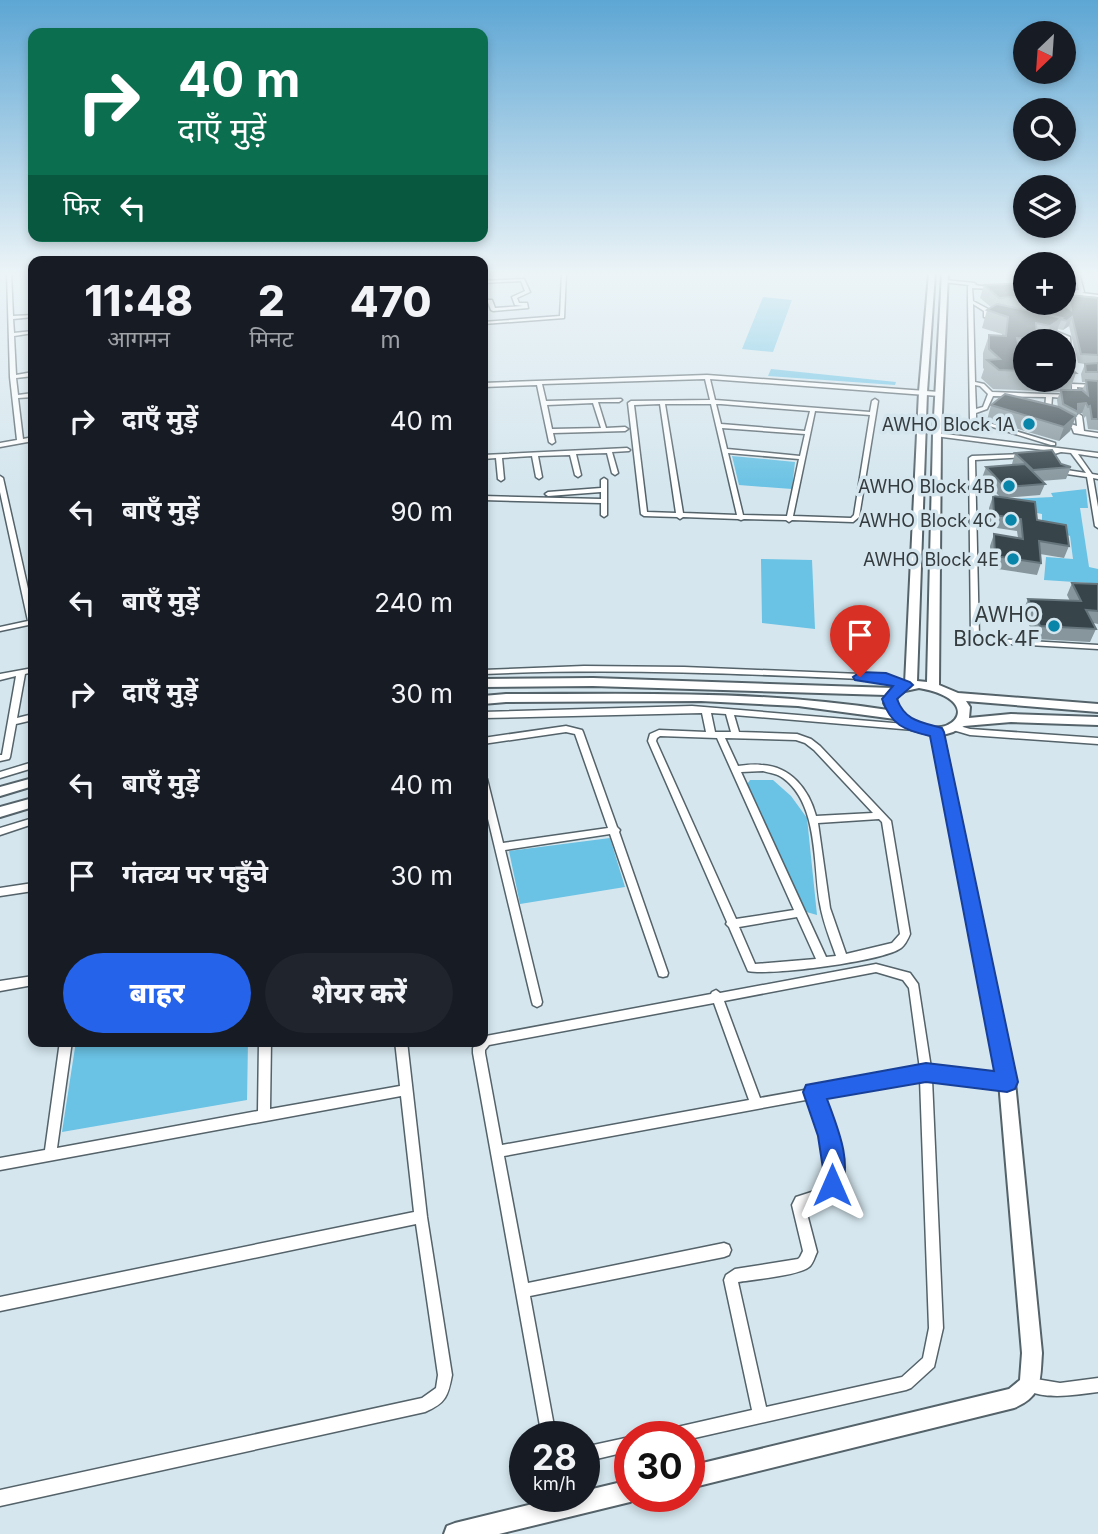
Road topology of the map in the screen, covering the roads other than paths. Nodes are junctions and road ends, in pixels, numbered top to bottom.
1 (13, 345) edge
2 (927, 345) edge
3 (942, 345) edge
4 (971, 345) edge
5 (28, 375) edge
6 (13, 377) junction
7 (708, 377) junction
8 (539, 382) junction
9 (972, 383) junction
10 (488, 385) edge
11 (1076, 385) edge
12 (1098, 387) edge
13 (923, 392) junction
14 (1075, 392) edge
15 (939, 394) junction
16 (991, 394) junction
17 (1049, 395) junction
18 (28, 396) edge
19 (17, 397) junction
20 (619, 400) dead end
21 (595, 401) junction
22 (875, 401) dead end
23 (662, 402) junction
24 (713, 402) junction
25 (544, 403) junction
26 (813, 409) junction
27 (973, 412) junction
28 (873, 414) junction
29 (1079, 416) edge
30 (719, 426) junction
31 (604, 429) junction
32 (625, 429) dead end
33 (550, 431) junction
34 (808, 433) junction
35 (937, 433) junction
36 (1081, 433) junction
37 (1098, 435) edge
38 (28, 440) edge
39 (20, 441) junction
40 (552, 442) dead end
41 (1052, 444) junction
42 (0, 445) edge
43 (627, 450) dead end
44 (1063, 450) junction
45 (609, 451) junction
46 (725, 451) junction
47 (1073, 452) junction
48 (573, 453) junction
49 (1098, 453) edge
50 (535, 455) junction
51 (1050, 455) junction
52 (499, 456) junction
53 (488, 457) edge
54 (803, 458) junction
55 (615, 473) dead end
56 (578, 475) dead end
57 (539, 477) dead end
58 (1094, 477) edge
59 (0, 478) edge
60 (501, 478) dead end
61 (604, 480) dead end
62 (604, 490) junction
63 (504, 497) junction
64 (488, 498) edge
65 (1096, 500) edge
66 (604, 501) junction
67 (4, 510) edge
68 (604, 515) dead end
69 (680, 517) junction
70 (741, 518) junction
71 (789, 520) junction
72 (1098, 526) edge
73 (13, 536) junction
74 (0, 539) edge
75 (28, 600) edge
76 (28, 623) edge
77 (0, 629) edge
78 (1098, 647) edge
79 (28, 671) edge
80 (488, 671) edge
81 (21, 672) junction
82 (0, 677) edge
83 (488, 683) edge
84 (908, 685) junction
85 (933, 686) junction
86 (893, 692) junction
87 (956, 697) junction
88 (488, 700) edge
89 (1098, 708) edge
90 (706, 711) junction
91 (729, 712) junction
92 (488, 715) edge
93 (895, 715) junction
94 (28, 718) edge
95 (1098, 721) edge
96 (12, 722) junction
97 (960, 725) junction
98 (914, 727) junction
99 (937, 732) junction
100 (716, 734) junction
101 (736, 735) junction
102 (488, 740) edge
103 (1098, 741) edge
104 (0, 758) edge
105 (28, 767) edge
106 (735, 769) junction
107 (0, 775) edge
108 (28, 784) edge
109 (0, 792) edge
110 (488, 800) edge
111 (28, 804) edge
112 (0, 812) edge
113 (881, 816) junction
114 (813, 820) junction
115 (28, 823) edge
116 (615, 830) junction
117 (0, 832) edge
118 (499, 847) junction
119 (28, 888) edge
120 (0, 892) edge
121 (800, 913) junction
122 (731, 924) junction
123 (842, 958) junction
124 (822, 961) junction
125 (663, 973) dead end
126 (28, 982) edge
127 (0, 986) edge
128 (716, 995) junction
129 (537, 1002) dead end
130 (488, 1040) edge
131 (64, 1047) edge
132 (265, 1047) edge
133 (402, 1047) edge
134 (480, 1047) edge
135 (926, 1073) junction
136 (1007, 1082) junction
137 (407, 1090) junction
138 (814, 1092) junction
139 (756, 1102) junction
140 (264, 1116) junction
141 (499, 1151) junction
142 (50, 1155) junction
143 (0, 1164) edge
144 (421, 1217) junction
145 (724, 1250) dead end
146 (524, 1290) junction
147 (0, 1304) edge
148 (1030, 1385) junction
149 (1098, 1385) edge
150 (760, 1415) junction
151 (546, 1421) edge
152 (705, 1428) edge
153 (705, 1473) edge
154 (614, 1496) edge
155 (0, 1498) edge
156 (455, 1534) edge

1 - 6 street
2 - 13 street
3 - 15 street
4 - 9 street
5 - 6 street
6 - 19 street
7 - 8 street
7 - 13 street
7 - 24 street
8 - 10 street
8 - 25 street
9 - 16 street
9 - 27 street
11 - 12 street
13 - 15 street
13 - 84 street
14 - 17 street
15 - 35 street
16 - 17 street
16 - 27 street
17 - 36 street
18 - 19 street
19 - 39 street
20 - 21 street
21 - 25 street
21 - 31 street
22 - 28 street
23 - 24 street
23 - 69 street
23 - 69 street
24 - 26 street
24 - 30 street
25 - 33 street
26 - 28 street
26 - 34 street
27 - 41 street
28 - 71 street
29 - 36 street
30 - 34 street
30 - 46 street
31 - 32 street
31 - 33 street
33 - 40 street
34 - 54 street
35 - 41 street
35 - 44 street
35 - 85 street
36 - 37 street
38 - 39 street
39 - 42 street
41 - 49 street
43 - 45 street
44 - 47 street
44 - 51 street
45 - 48 street
45 - 55 street
46 - 54 street
46 - 70 street
47 - 49 street
47 - 58 street
48 - 50 street
48 - 56 street
50 - 52 street
50 - 57 street
51 - 58 street
51 - 78 street
52 - 53 street
52 - 60 street
54 - 71 street
58 - 65 street
59 - 67 street
61 - 62 street
62 - 63 street
62 - 66 street
63 - 64 street
63 - 66 street
65 - 72 street
66 - 68 street
67 - 73 street
69 - 70 street
70 - 71 street
73 - 74 street
73 - 75 street
76 - 77 street
79 - 81 street
80 - 84 street
81 - 82 street
81 - 96 street
83 - 86 street
84 - 85 street
84 - 86 street
85 - 87 street
86 - 93 street
87 - 89 street
87 - 97 street
88 - 93 street
90 - 91 street
90 - 92 street
90 - 100 street
91 - 98 street
91 - 101 street
93 - 98 street
94 - 96 street
95 - 97 street
96 - 104 street
97 - 99 street
97 - 103 street
98 - 99 street
99 - 136 street
100 - 101 street
100 - 106 street
100 - 122 street
101 - 113 street
102 - 116 street
105 - 107 street
106 - 114 street
106 - 121 street
108 - 109 street
110 - 118 street
111 - 112 street
113 - 114 street
113 - 123 street
114 - 123 street
115 - 117 street
116 - 118 street
116 - 125 street
118 - 129 street
119 - 120 street
121 - 122 street
121 - 124 street
122 - 124 street
123 - 124 street
126 - 127 street
128 - 130 street
128 - 135 street
128 - 139 street
131 - 142 street
132 - 140 street
133 - 137 street
134 - 141 street
135 - 136 street
135 - 138 street
135 - 150 street
136 - 148 street
137 - 140 street
137 - 144 street
138 - 139 street
138 - 150 street
139 - 141 street
140 - 142 street
141 - 146 street
142 - 143 street
144 - 147 street
144 - 155 street
145 - 146 street
146 - 151 street
148 - 149 street
148 - 153 street
150 - 152 street
154 - 156 street

